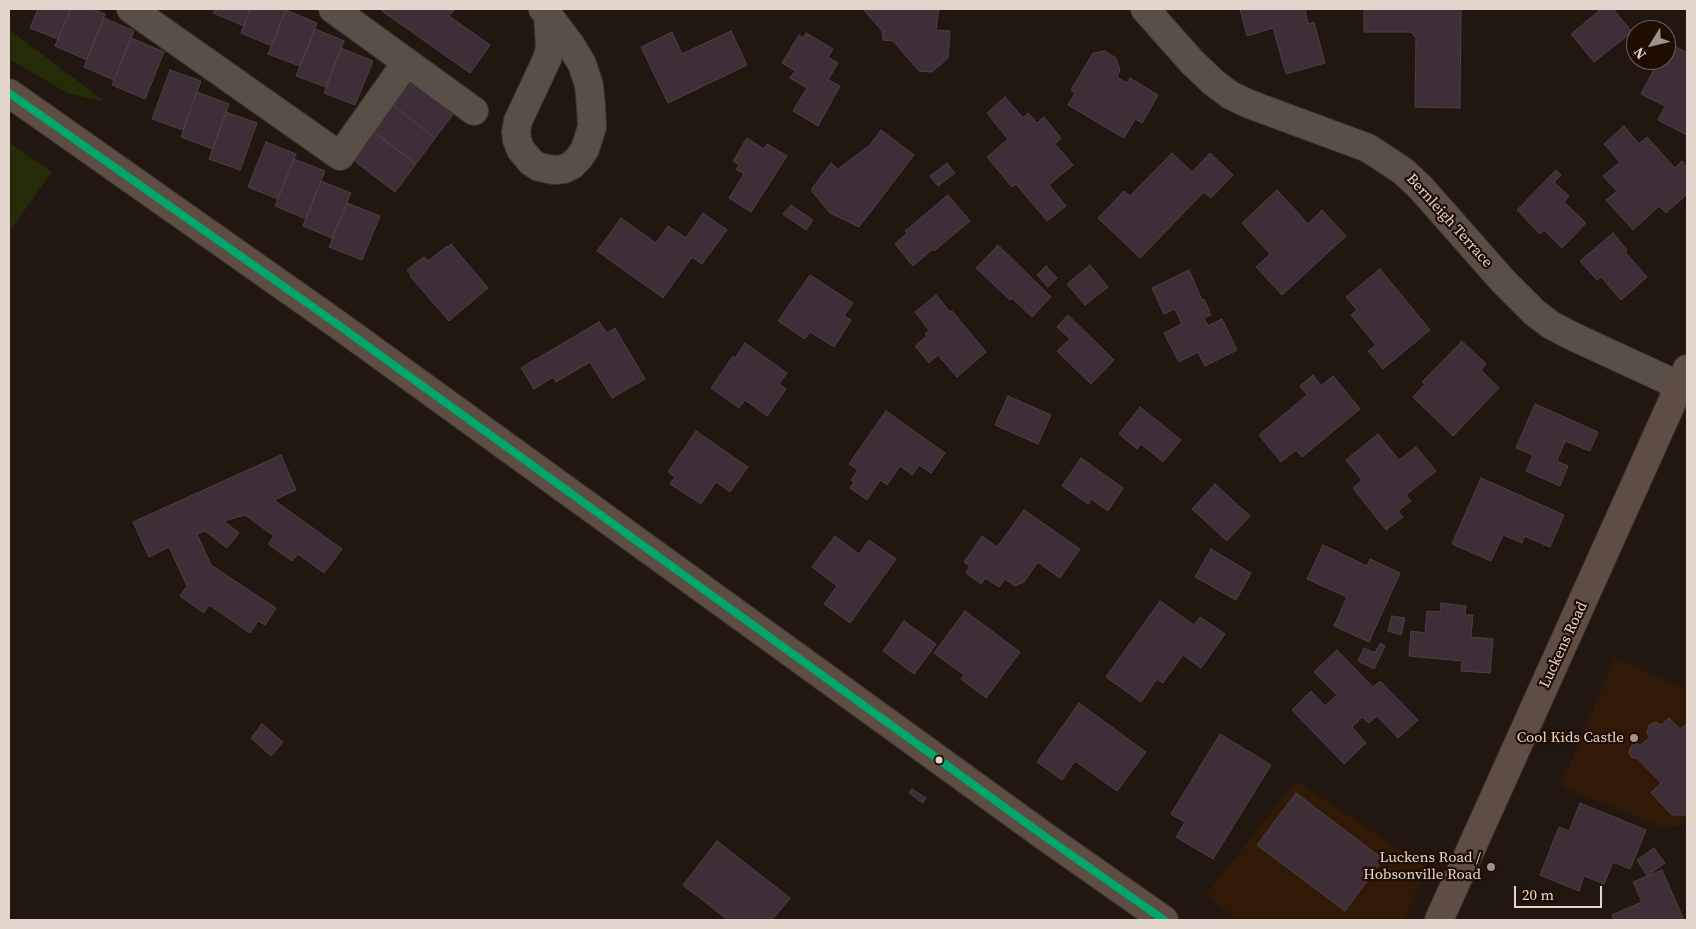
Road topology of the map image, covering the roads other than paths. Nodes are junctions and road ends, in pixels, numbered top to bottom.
1 (131, 9) edge
2 (333, 9) edge
3 (1145, 9) edge
4 (545, 12) edge
5 (406, 63) junction
6 (9, 94) edge
7 (474, 111) dead end
8 (1684, 378) edge
9 (1164, 920) edge
10 (1440, 920) edge

1 - 5 street
2 - 5 street
3 - 8 street, Bernleigh Terrace
4 - 4 street
5 - 7 street
6 - 9 main road
8 - 10 main road, Luckens Road

